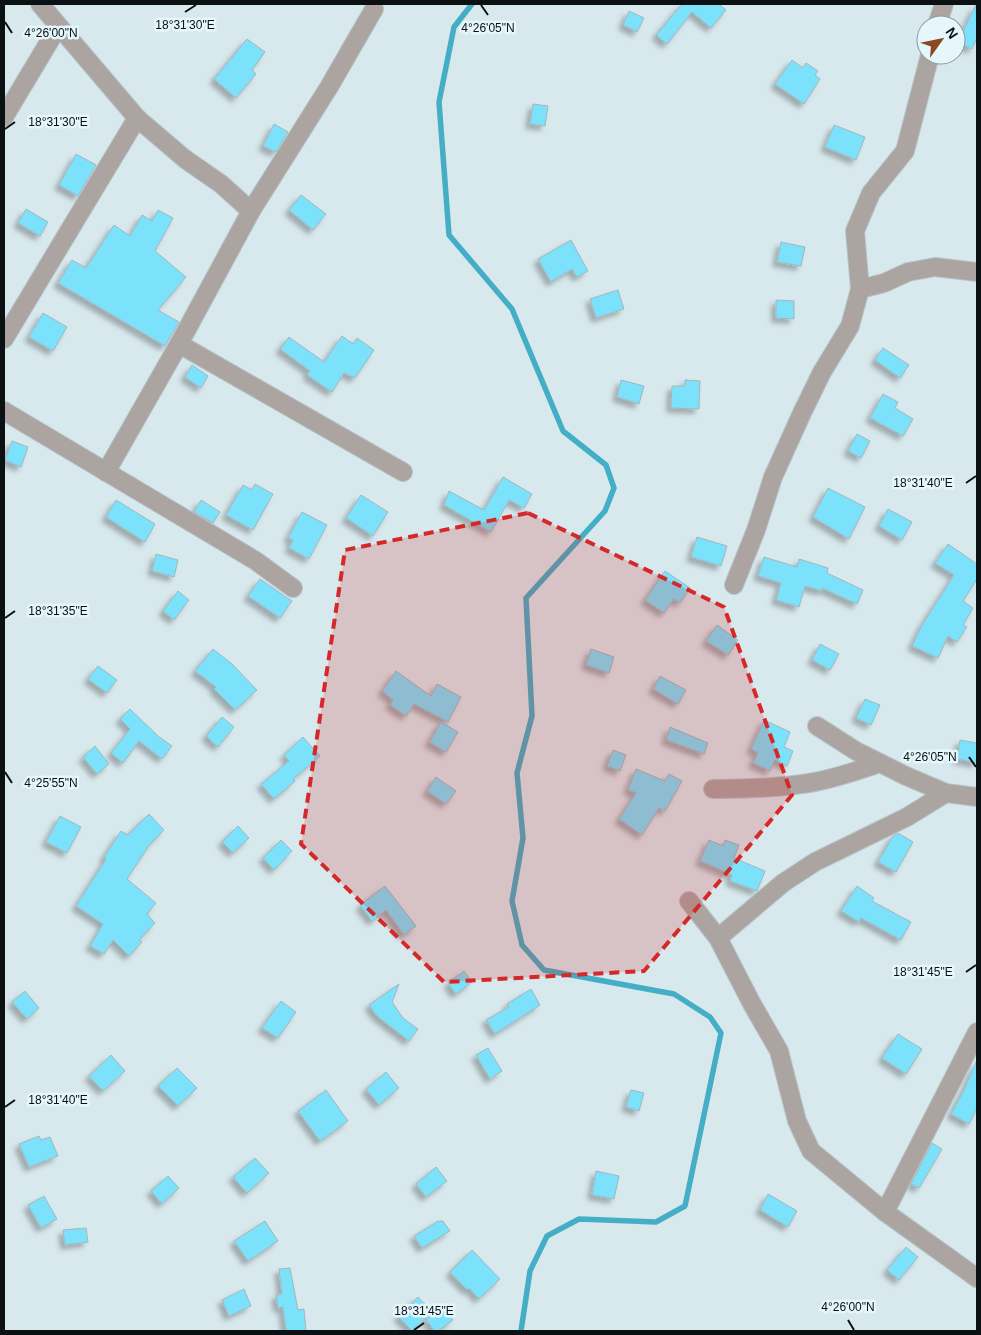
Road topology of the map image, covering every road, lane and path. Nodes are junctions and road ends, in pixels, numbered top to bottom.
1 (40, 4) edge
2 (374, 9) dead end
3 (58, 27) junction
4 (927, 65) edge
5 (4, 117) edge
6 (137, 118) junction
7 (251, 211) junction
8 (977, 272) edge
9 (860, 289) junction
10 (4, 339) edge
11 (179, 344) junction
12 (4, 411) edge
13 (106, 472) junction
14 (403, 472) dead end
15 (734, 585) dead end
16 (293, 588) dead end
17 (817, 726) dead end
18 (880, 763) junction
19 (712, 789) dead end
20 (946, 793) junction
21 (977, 796) edge
22 (689, 902) dead end
23 (718, 938) junction
24 (977, 1032) edge
25 (885, 1212) junction
26 (977, 1278) edge

1 - 3 street
2 - 7 street
3 - 5 street
3 - 6 street
4 - 9 street
6 - 7 street
6 - 10 street
7 - 11 street
8 - 9 street
9 - 15 street
11 - 13 street
11 - 14 street
12 - 13 street
13 - 16 street
17 - 18 street
18 - 19 street
18 - 20 street
20 - 21 street
20 - 23 street
22 - 23 street
23 - 25 street
24 - 25 street
25 - 26 street

